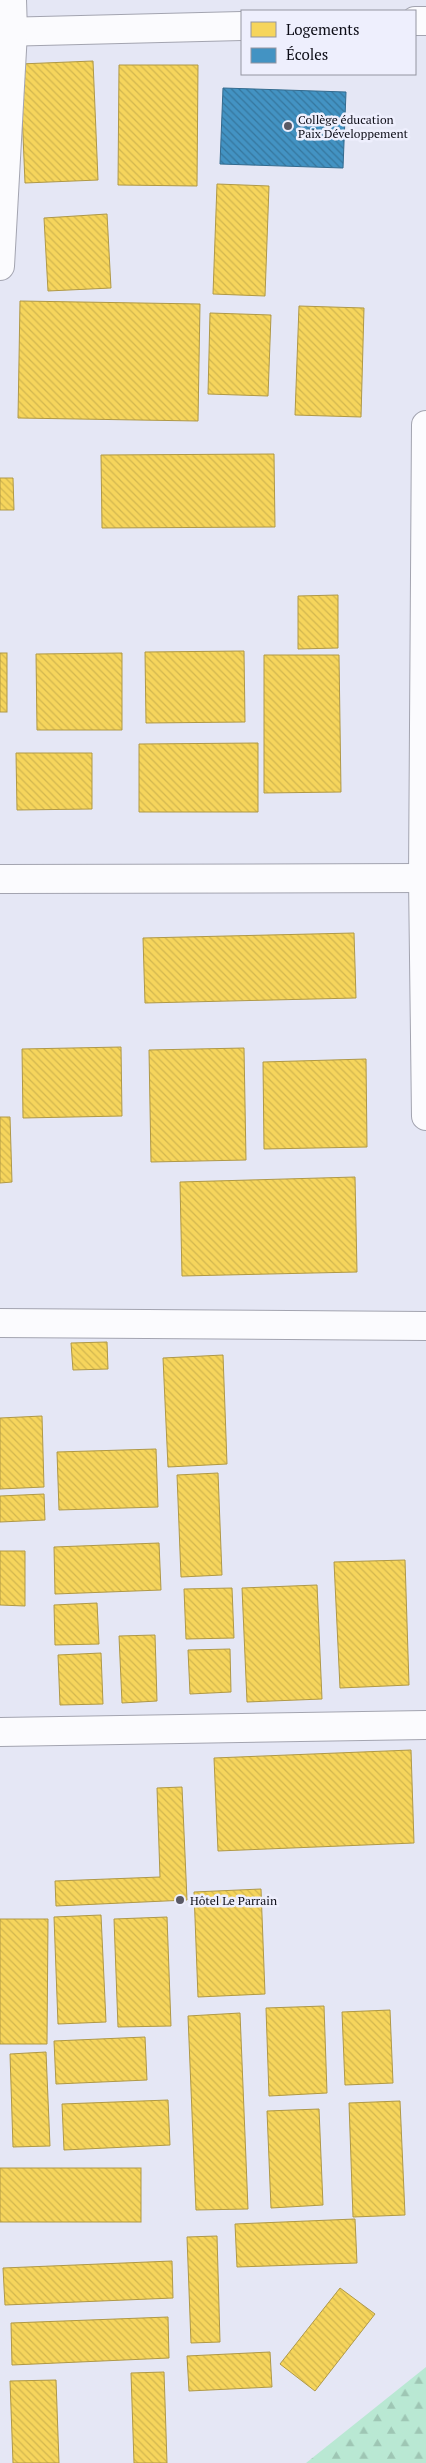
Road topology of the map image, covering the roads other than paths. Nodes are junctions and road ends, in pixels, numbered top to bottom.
1 (12, 0) edge
2 (241, 26) edge
3 (6, 32) edge
4 (0, 266) edge
5 (426, 425) edge
6 (424, 878) edge
7 (0, 879) edge
8 (426, 1116) edge
9 (0, 1323) edge
10 (426, 1326) edge
11 (426, 1725) edge
12 (0, 1732) edge

1 - 3 street
2 - 3 street
3 - 4 street
5 - 6 street
6 - 7 street
6 - 8 street
9 - 10 street
11 - 12 street

